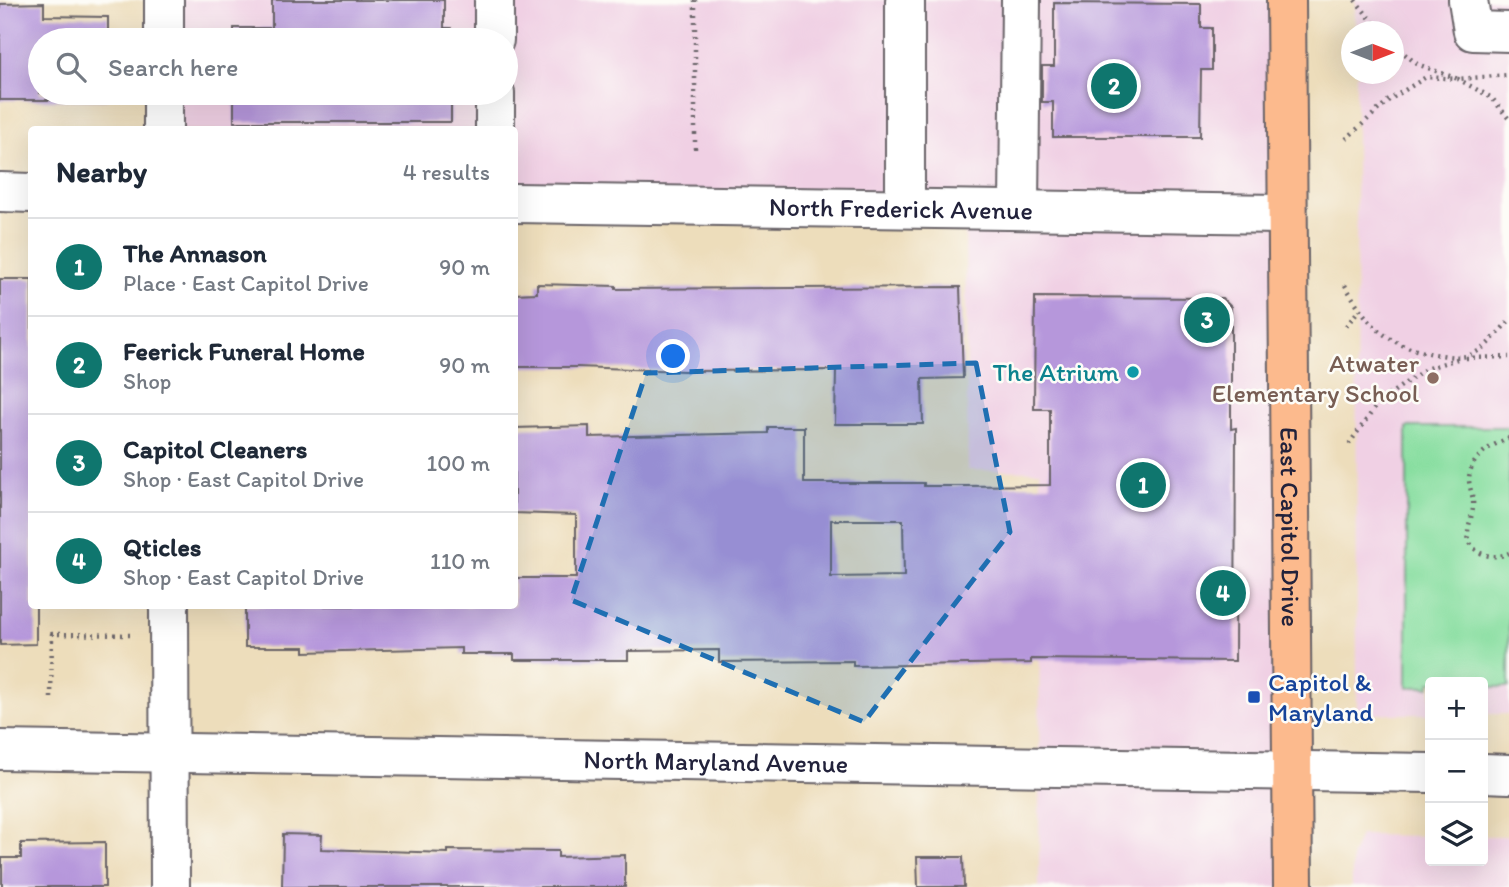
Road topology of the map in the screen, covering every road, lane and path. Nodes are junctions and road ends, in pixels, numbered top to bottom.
1 (164, 0) edge
2 (494, 0) edge
3 (695, 0) edge
4 (905, 0) edge
5 (1021, 0) edge
6 (1286, 0) edge
7 (1354, 0) edge
8 (1468, 0) edge
9 (1372, 21) edge
10 (164, 28) edge
11 (494, 28) edge
12 (1509, 32) edge
13 (1404, 53) edge
14 (1509, 75) edge
15 (1458, 79) junction
16 (163, 105) edge
17 (495, 105) edge
18 (1509, 118) edge
19 (163, 126) edge
20 (495, 126) edge
21 (1346, 139) dead end
22 (695, 150) dead end
23 (0, 192) edge
24 (28, 193) edge
25 (518, 203) edge
26 (905, 208) junction
27 (1019, 208) junction
28 (1287, 214) junction
29 (1345, 285) dead end
30 (1359, 310) junction
31 (1509, 321) edge
32 (1346, 326) dead end
33 (1509, 357) edge
34 (1461, 358) junction
35 (1509, 438) edge
36 (1349, 444) dead end
37 (1509, 553) edge
38 (169, 609) edge
39 (137, 635) dead end
40 (51, 698) dead end
41 (0, 750) edge
42 (170, 753) junction
43 (1292, 772) junction
44 (1425, 773) edge
45 (1488, 773) edge
46 (1509, 774) edge
47 (170, 887) edge
48 (1293, 887) edge

1 - 10 street
2 - 11 street
3 - 22 path
4 - 26 street
5 - 27 street
6 - 28 main road, East Capitol Drive
7 - 9 path
8 - 12 street
13 - 15 path
14 - 15 path
15 - 18 path
15 - 21 path
16 - 19 street
17 - 20 street
23 - 24 street
25 - 26 street, North Frederick Avenue
26 - 27 street, North Frederick Avenue
27 - 28 street, North Frederick Avenue
28 - 43 main road, East Capitol Drive
29 - 30 path
30 - 32 path
30 - 34 path
31 - 34 path
33 - 34 path
34 - 36 path
35 - 37 path
38 - 42 street
39 - 40 path
41 - 42 street, North Maryland Avenue
42 - 43 street, North Maryland Avenue
42 - 47 street
43 - 44 street, North Maryland Avenue
43 - 48 main road, East Capitol Drive
45 - 46 street

